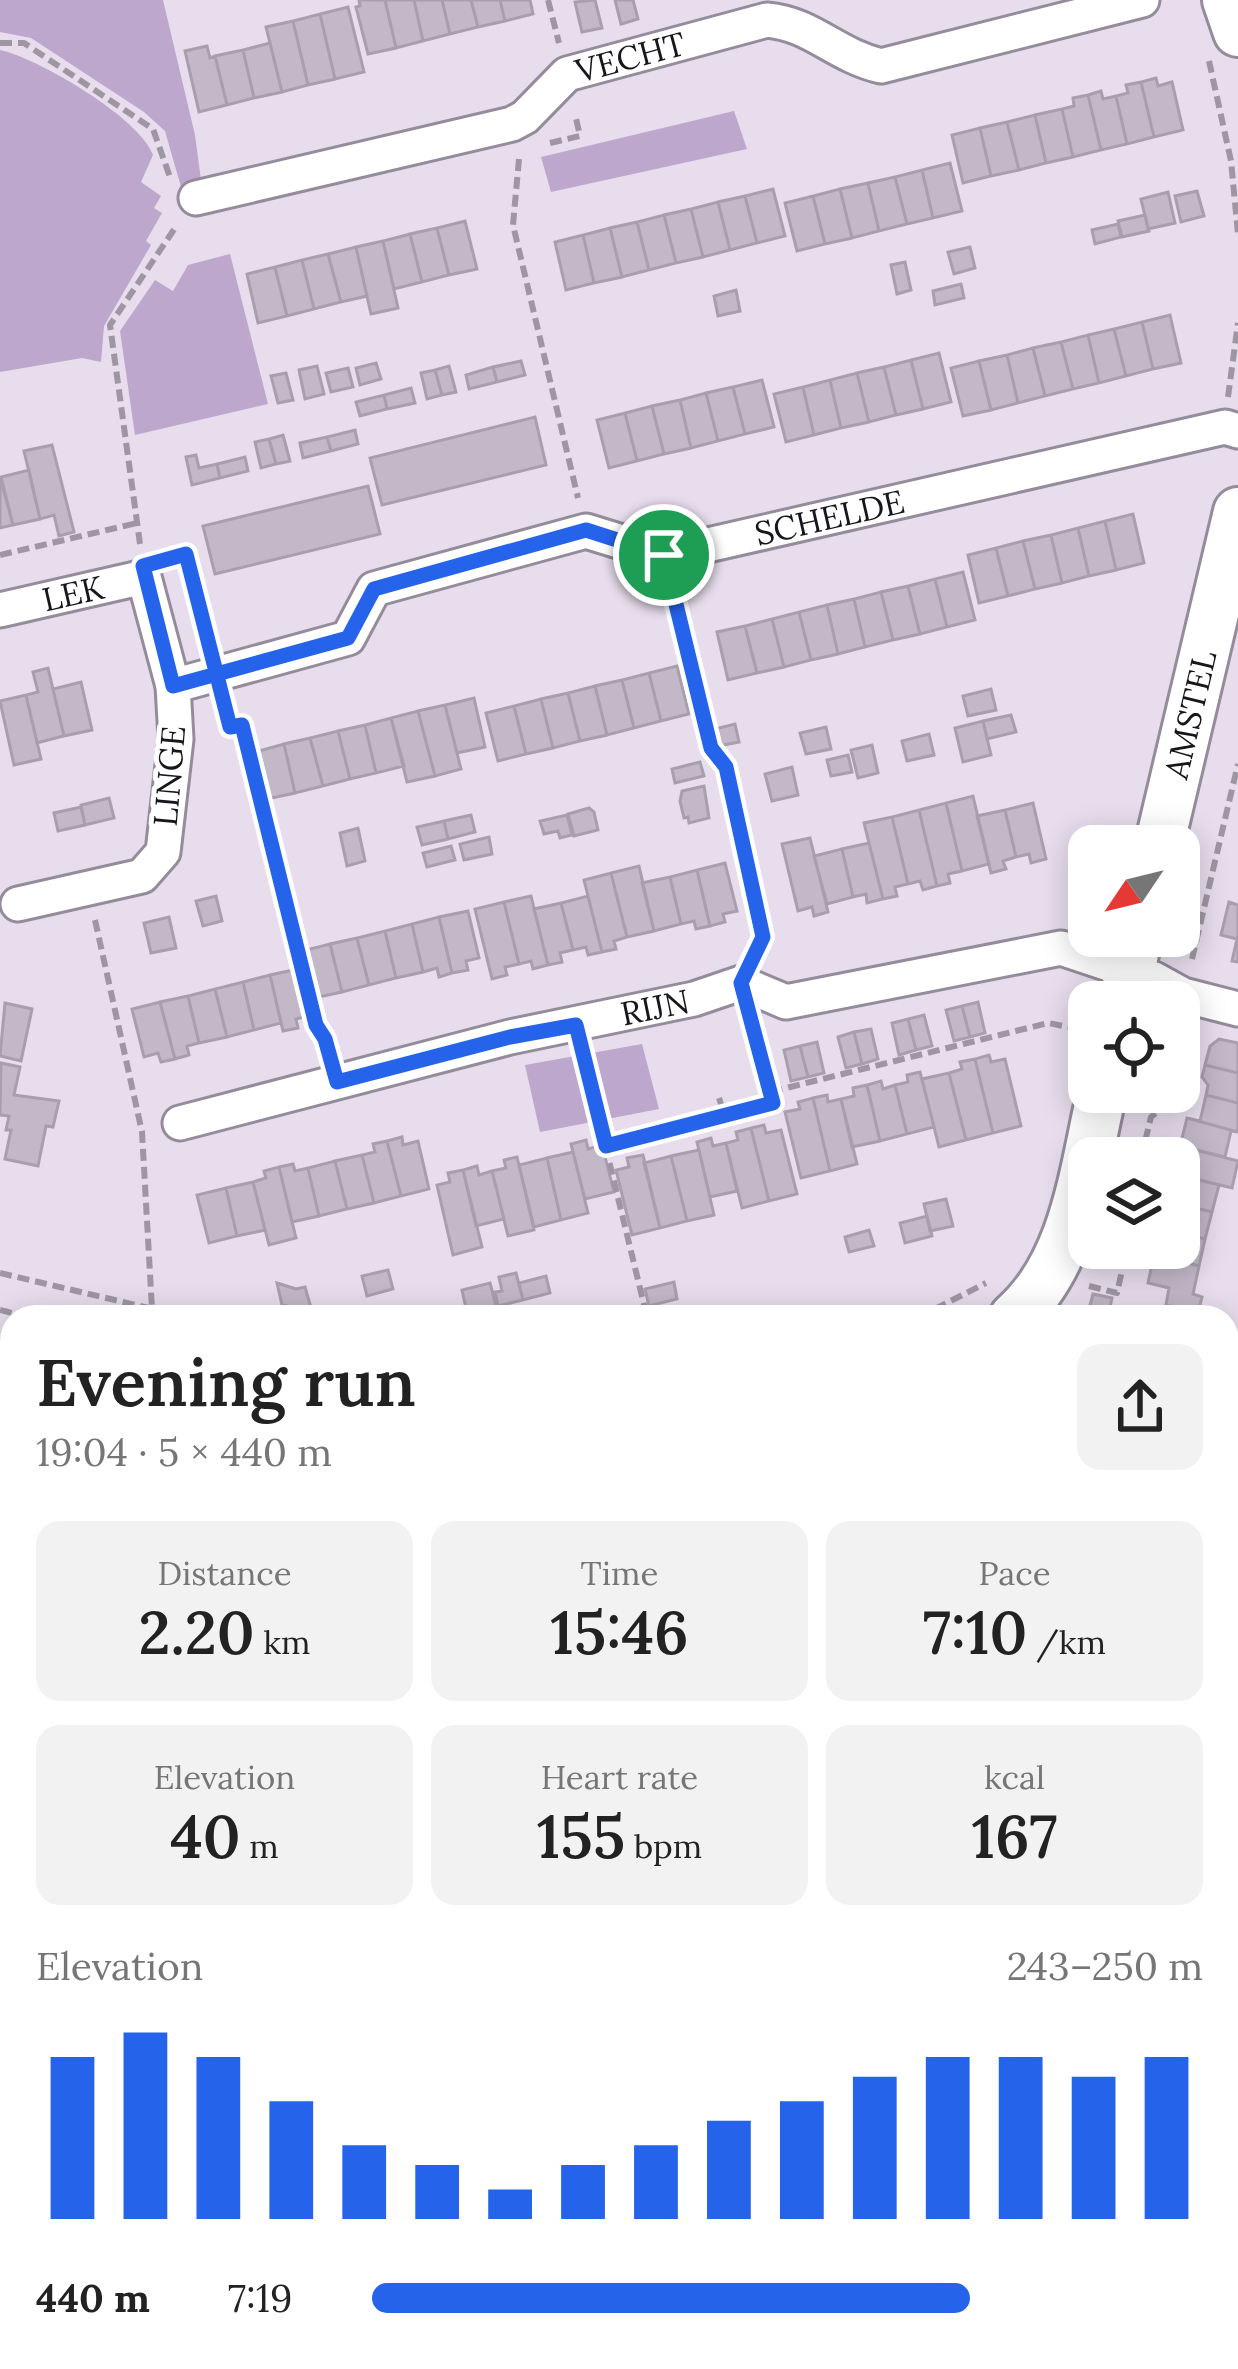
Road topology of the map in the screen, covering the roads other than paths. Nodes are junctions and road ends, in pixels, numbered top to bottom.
1 (1142, 0) edge
2 (1227, 0) edge
3 (1223, 46) edge
4 (187, 199) road end
5 (1238, 431) edge
6 (1238, 512) edge
7 (143, 571) joint
8 (0, 610) edge
9 (173, 686) junction
10 (1164, 825) edge
11 (18, 904) dead end
12 (1122, 967) edge
13 (1238, 1009) edge
14 (1081, 1113) edge
15 (180, 1123) dead end
16 (1001, 1299) edge

1 - 4 street, VECHT
2 - 3 street
5 - 9 street, SCHELDE
6 - 10 street, AMSTEL
7 - 8 street, LEK
7 - 9 street, LINGE
9 - 11 street, LINGE
12 - 13 street
12 - 15 street, RIJN
14 - 16 street

